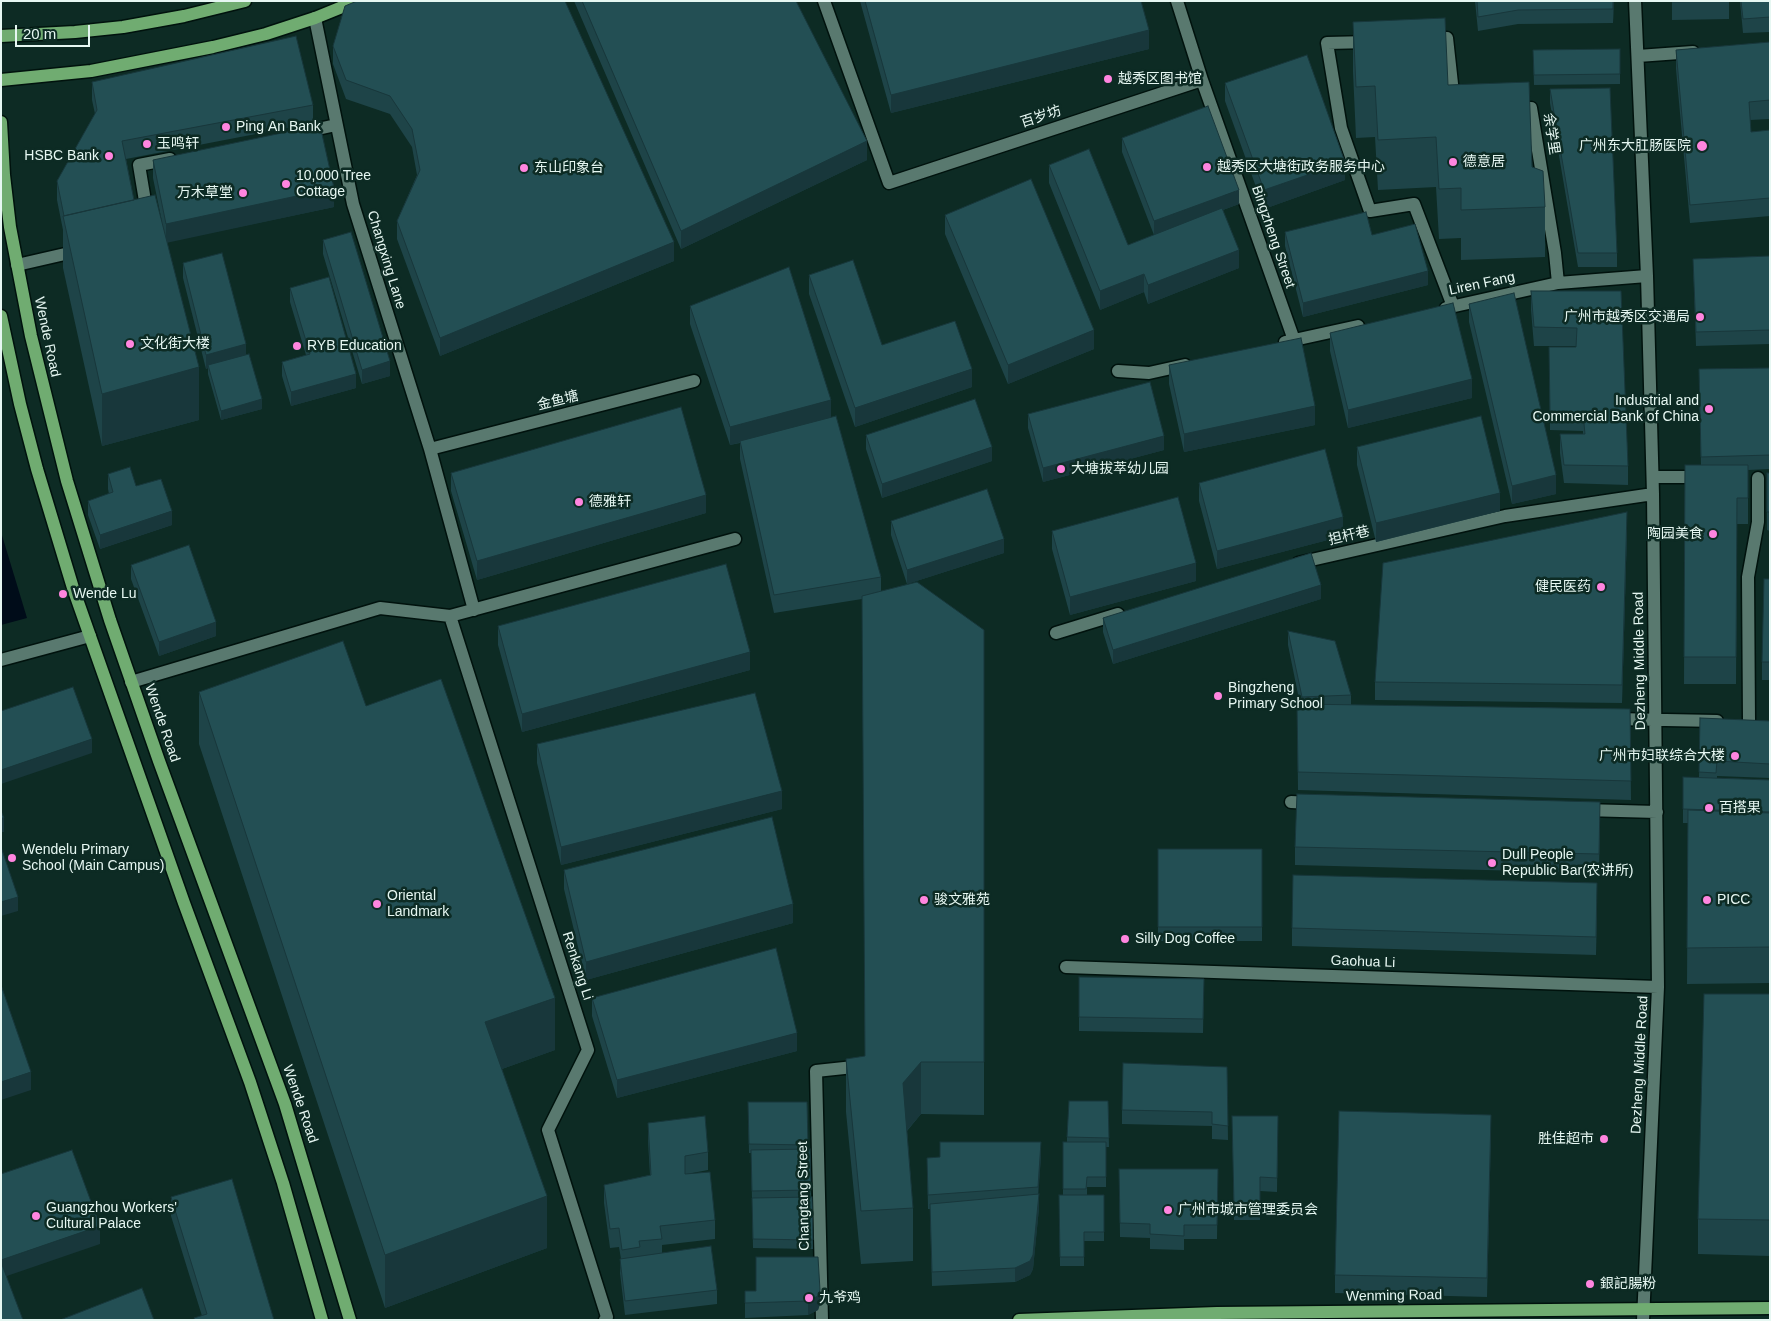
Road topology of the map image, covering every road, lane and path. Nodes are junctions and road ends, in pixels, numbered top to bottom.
1 (246, 1) edge
2 (357, 1) edge
3 (824, 1) edge
4 (1177, 1) edge
5 (1635, 1) edge
6 (231, 3) edge
7 (315, 18) junction
8 (1, 36) edge
9 (1418, 39) edge
10 (1381, 41) edge
11 (1704, 51) edge
12 (1638, 56) junction
13 (1, 80) edge
14 (1202, 80) junction
15 (1503, 109) edge
16 (1465, 111) edge
17 (1, 122) edge
18 (336, 125) junction
19 (289, 135) edge
20 (186, 156) edge
21 (150, 226) edge
22 (87, 249) edge
23 (17, 265) junction
24 (1647, 276) junction
25 (1558, 283) junction
26 (1452, 306) junction
27 (1434, 310) edge
28 (1, 316) edge
29 (1367, 325) edge
30 (1294, 340) junction
31 (1274, 345) edge
32 (1197, 362) edge
33 (1118, 371) dead end
34 (694, 381) dead end
35 (430, 450) junction
36 (1653, 477) junction
37 (1720, 477) edge
38 (1759, 478) edge
39 (1653, 494) junction
40 (735, 539) dead end
41 (1282, 567) edge
42 (474, 610) junction
43 (1131, 610) edge
44 (450, 616) junction
45 (1056, 633) dead end
46 (90, 636) junction
47 (1, 660) edge
48 (132, 682) junction
49 (1606, 719) edge
50 (1655, 720) junction
51 (1739, 721) junction
52 (1763, 721) edge
53 (1291, 802) dead end
54 (1321, 803) edge
55 (1568, 810) edge
56 (1657, 812) junction
57 (1066, 967) dead end
58 (1658, 986) junction
59 (865, 1066) edge
60 (1770, 1308) edge
61 (1643, 1315) edge
62 (322, 1320) edge
63 (350, 1320) edge
64 (606, 1320) edge
65 (822, 1320) edge
66 (1019, 1320) edge

1 - 6 main road
2 - 7 main road
3 - 14 street, 百岁坊
4 - 14 street, Bingzheng Street
5 - 12 street, Dezheng Middle Road
6 - 8 main road
7 - 13 main road
7 - 18 street, Changxing Lane
9 - 16 street
10 - 26 street
11 - 12 street
12 - 24 street, Dezheng Middle Road
14 - 30 street, Bingzheng Street
15 - 25 street, 余学里
17 - 23 main road, Wende Road
18 - 19 street
18 - 35 street, Changxing Lane
20 - 21 street
22 - 23 street
23 - 48 main road, Wende Road
24 - 25 street, Liren Fang
24 - 36 street, Dezheng Middle Road
25 - 26 street, Liren Fang
26 - 27 street, Liren Fang
28 - 46 main road
29 - 30 street
30 - 31 street
32 - 33 street
34 - 35 street, 金鱼塘
35 - 42 street, Changxing Lane
36 - 37 street
36 - 39 street, Dezheng Middle Road
38 - 51 street
39 - 41 street, 担杆巷
39 - 50 street, Dezheng Middle Road
40 - 42 street
42 - 44 street
43 - 45 street
44 - 48 street
44 - 64 street, Renkang Li
46 - 47 street
46 - 62 main road
48 - 63 main road, Wende Road
49 - 50 street
50 - 51 street
50 - 56 street, Dezheng Middle Road
51 - 52 street
53 - 54 street
55 - 56 street
56 - 58 street, Dezheng Middle Road
57 - 58 street, Gaohua Li
58 - 61 street, Dezheng Middle Road
59 - 65 street, Changtang Street
60 - 61 main road, Wenming Road
61 - 66 main road, Wenming Road

